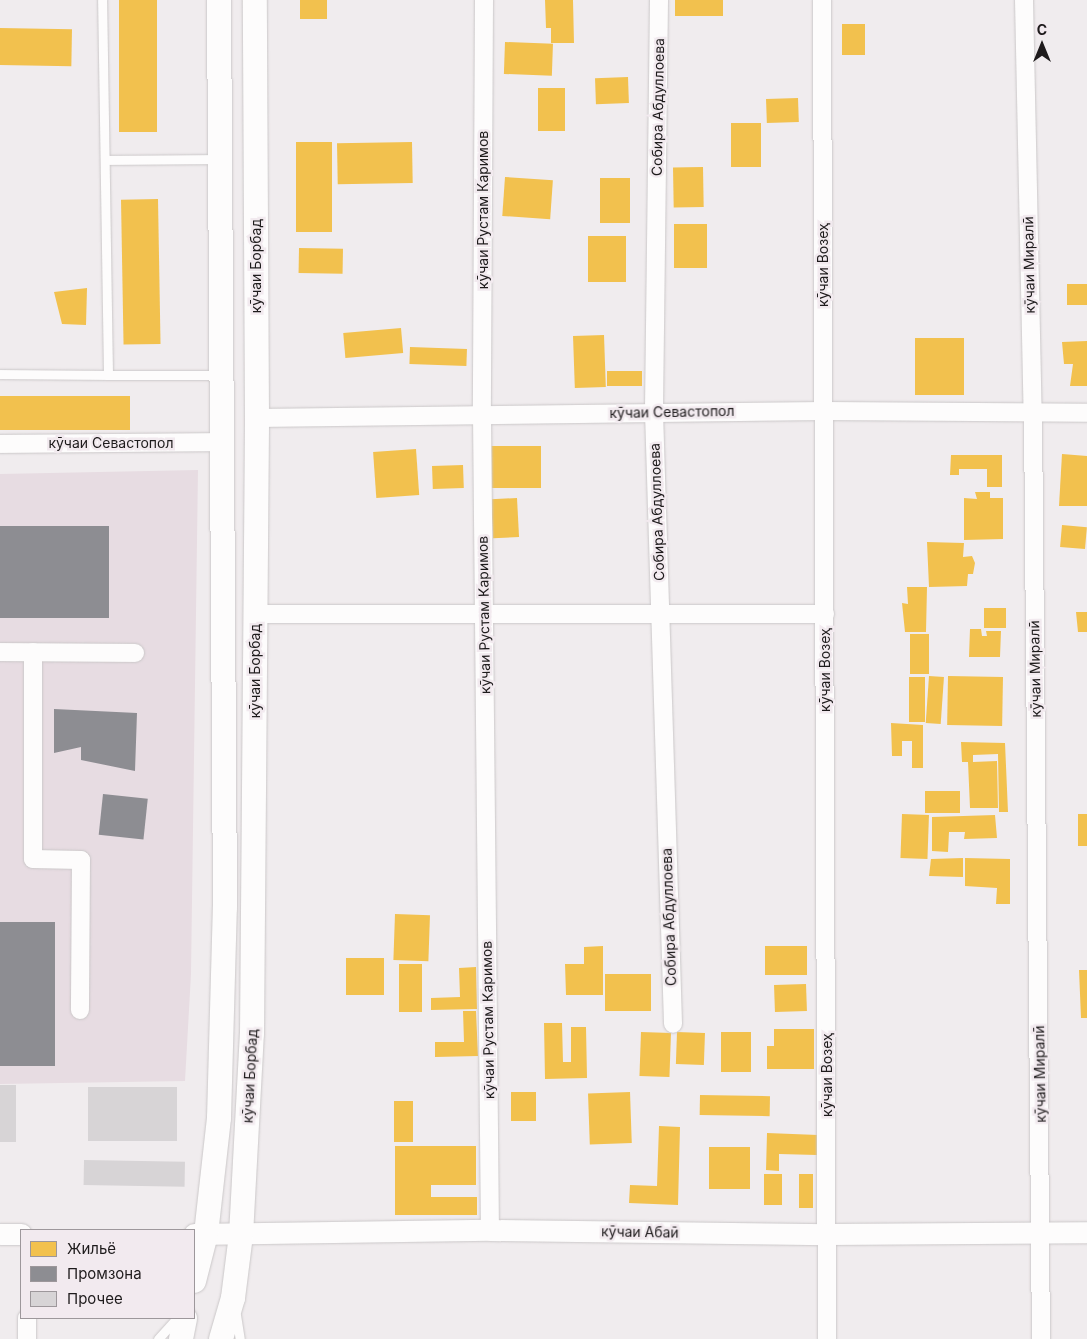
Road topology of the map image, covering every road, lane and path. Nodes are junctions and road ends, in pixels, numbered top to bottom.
1 (102, 0) edge
2 (219, 0) edge
3 (255, 0) edge
4 (484, 0) edge
5 (659, 0) edge
6 (822, 0) edge
7 (1024, 0) edge
8 (220, 159) junction
9 (105, 160) junction
10 (0, 374) edge
11 (108, 375) junction
12 (222, 375) junction
13 (824, 411) junction
14 (654, 412) junction
15 (1033, 413) junction
16 (1087, 413) edge
17 (482, 415) junction
18 (257, 418) junction
19 (223, 442) junction
20 (0, 444) edge
21 (484, 612) junction
22 (660, 612) junction
23 (255, 614) junction
24 (825, 614) junction
25 (0, 652) edge
26 (33, 652) junction
27 (135, 653) dead end
28 (80, 1010) dead end
29 (673, 1024) dead end
30 (490, 1230) junction
31 (1041, 1232) junction
32 (1087, 1232) edge
33 (0, 1234) edge
34 (20, 1234) edge
35 (200, 1234) edge
36 (828, 1234) junction
37 (241, 1236) junction
38 (195, 1273) edge
39 (233, 1298) junction
40 (27, 1319) edge
41 (176, 1319) edge
42 (185, 1319) edge
43 (27, 1339) edge
44 (158, 1339) edge
45 (181, 1339) edge
46 (221, 1339) edge
47 (240, 1339) edge
48 (827, 1339) edge
49 (1041, 1339) edge

1 - 9 lane
2 - 8 main road
3 - 18 main road, кӯчаи Борбад
4 - 17 street, кӯчаи Рустам Каримов
5 - 14 street, Собира Абдуллоева
6 - 13 street, кӯчаи Возеҳ
7 - 15 street, кӯчаи Миралӣ
8 - 9 lane
8 - 12 main road
9 - 11 lane
10 - 11 lane
11 - 12 lane
12 - 19 main road
13 - 14 street, кӯчаи Севастопол
13 - 15 street, кӯчаи Севастопол
13 - 24 street, кӯчаи Возеҳ
14 - 17 street, кӯчаи Севастопол
14 - 22 street, Собира Абдуллоева
15 - 16 street, кӯчаи Севастопол
15 - 31 street, кӯчаи Миралӣ
17 - 18 street, кӯчаи Севастопол
17 - 21 street, кӯчаи Рустам Каримов
18 - 23 main road, кӯчаи Борбад
19 - 20 street, кӯчаи Севастопол
19 - 35 main road
21 - 22 street
21 - 23 street
21 - 30 street, кӯчаи Рустам Каримов
22 - 24 street
22 - 29 street, Собира Абдуллоева
23 - 37 main road, кӯчаи Борбад
24 - 36 street, кӯчаи Возеҳ
25 - 26 street
26 - 27 street
26 - 28 street
30 - 36 street, кӯчаи Абаӣ
30 - 37 street, кӯчаи Абаӣ
31 - 32 street, кӯчаи Абаӣ
31 - 36 street, кӯчаи Абаӣ
31 - 49 street, кӯчаи Миралӣ
33 - 34 street
35 - 37 street, кӯчаи Абаӣ
35 - 38 main road
36 - 48 street, кӯчаи Возеҳ
37 - 39 main road, кӯчаи Борбад
39 - 46 main road, кӯчаи Борбад
39 - 47 lane
40 - 43 street
41 - 44 lane
42 - 45 main road

